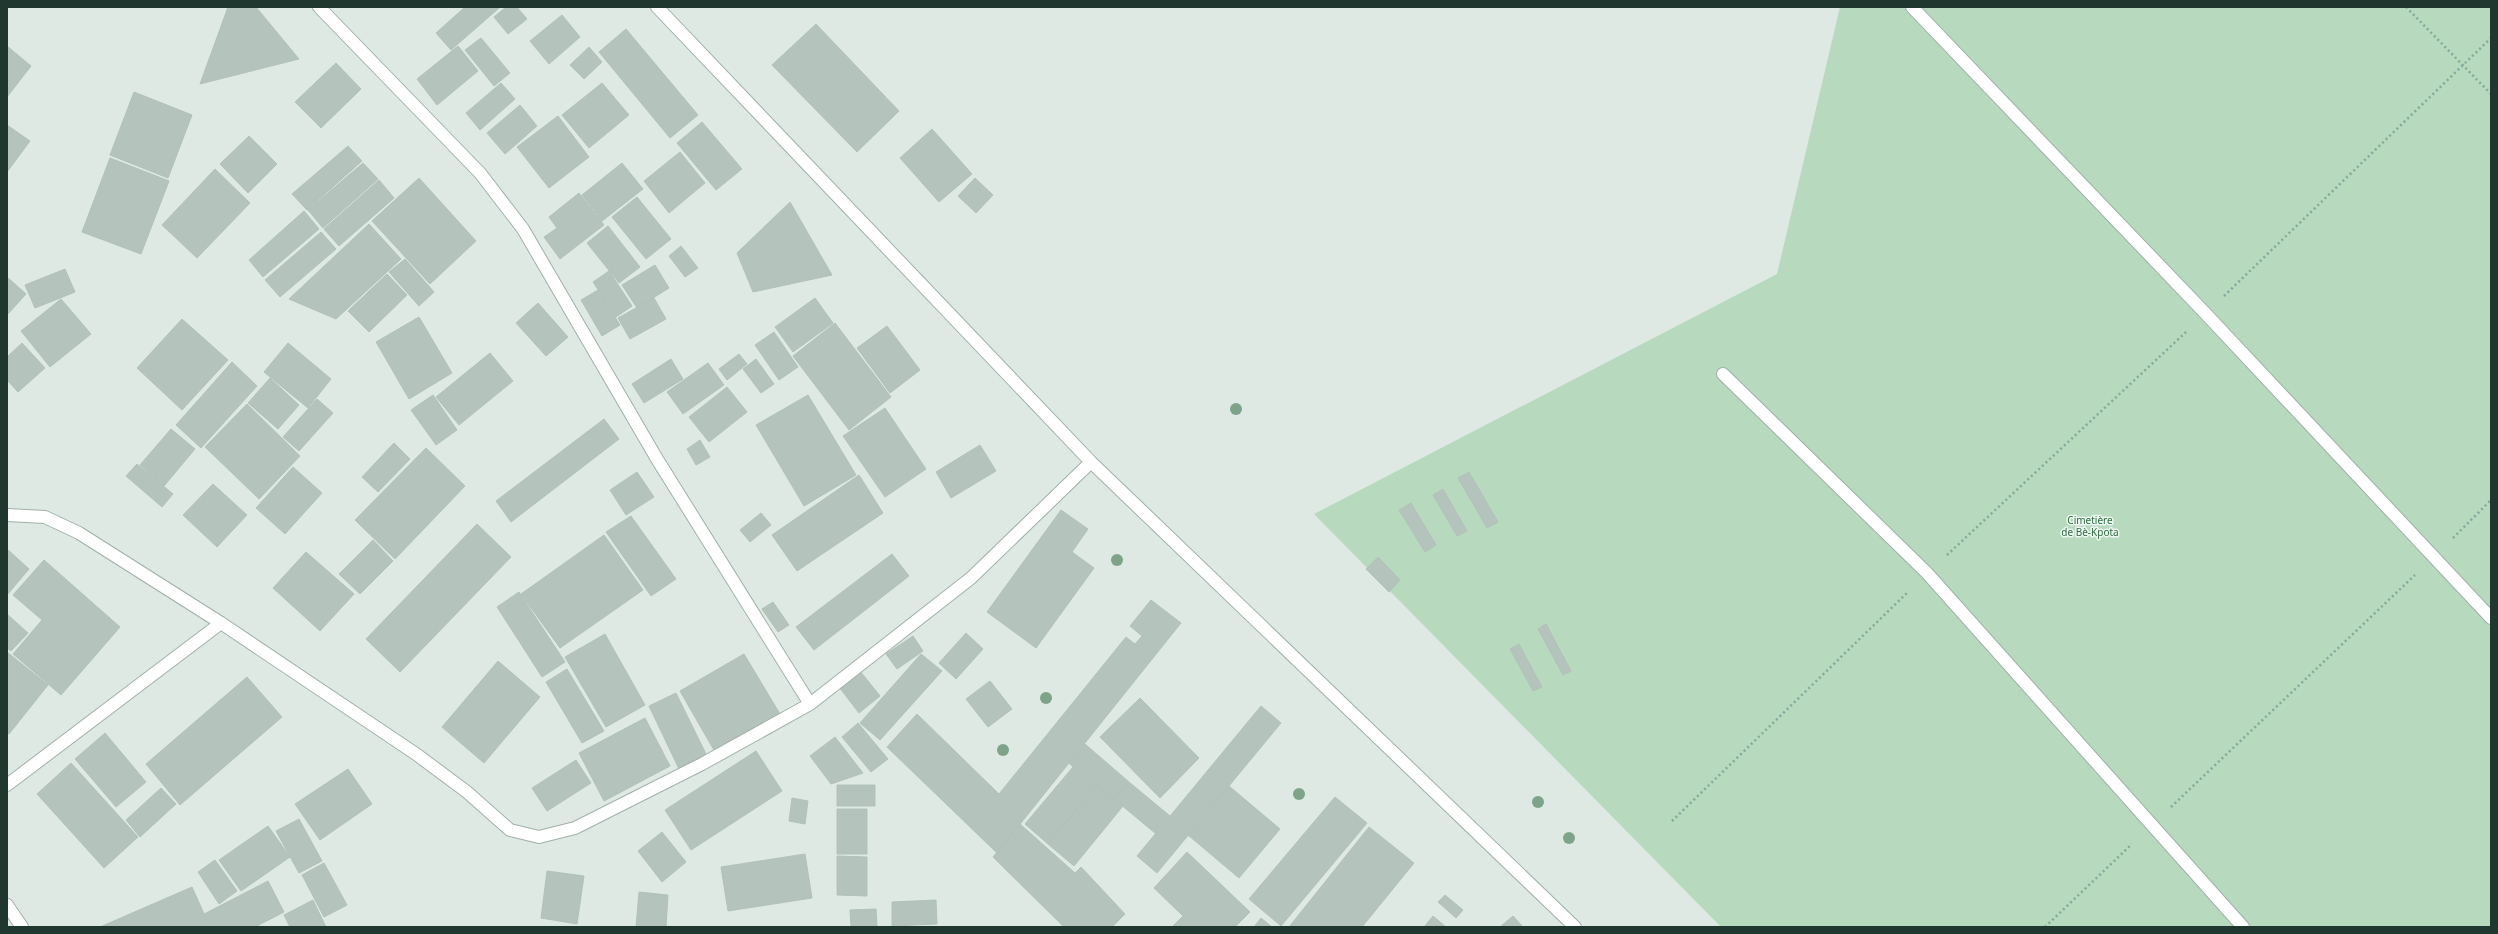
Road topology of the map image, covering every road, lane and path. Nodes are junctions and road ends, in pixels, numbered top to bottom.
1 (319, 7) edge
2 (658, 7) edge
3 (1912, 7) edge
4 (2406, 7) edge
5 (2491, 38) edge
6 (2464, 65) junction
7 (2491, 94) edge
8 (2206, 314) junction
9 (1723, 374) dead end
10 (1091, 462) junction
11 (2491, 500) edge
12 (7, 515) edge
13 (2434, 556) junction
14 (1927, 573) junction
15 (2491, 618) edge
16 (221, 623) junction
17 (810, 704) junction
18 (7, 785) edge
19 (1672, 821) dead end
20 (2151, 826) junction
21 (7, 905) edge
22 (22, 927) edge
23 (1575, 927) edge
24 (2046, 927) edge
25 (2243, 927) edge

1 - 17 street
2 - 10 street
3 - 8 street
4 - 6 path
5 - 6 path
6 - 7 path
6 - 8 path
8 - 13 street
8 - 14 path
9 - 14 street
10 - 17 street
10 - 23 street
11 - 13 path
12 - 16 street
13 - 15 street
13 - 20 path
14 - 19 path
14 - 20 street
16 - 17 street
16 - 18 street
20 - 24 path
20 - 25 street
21 - 22 street

